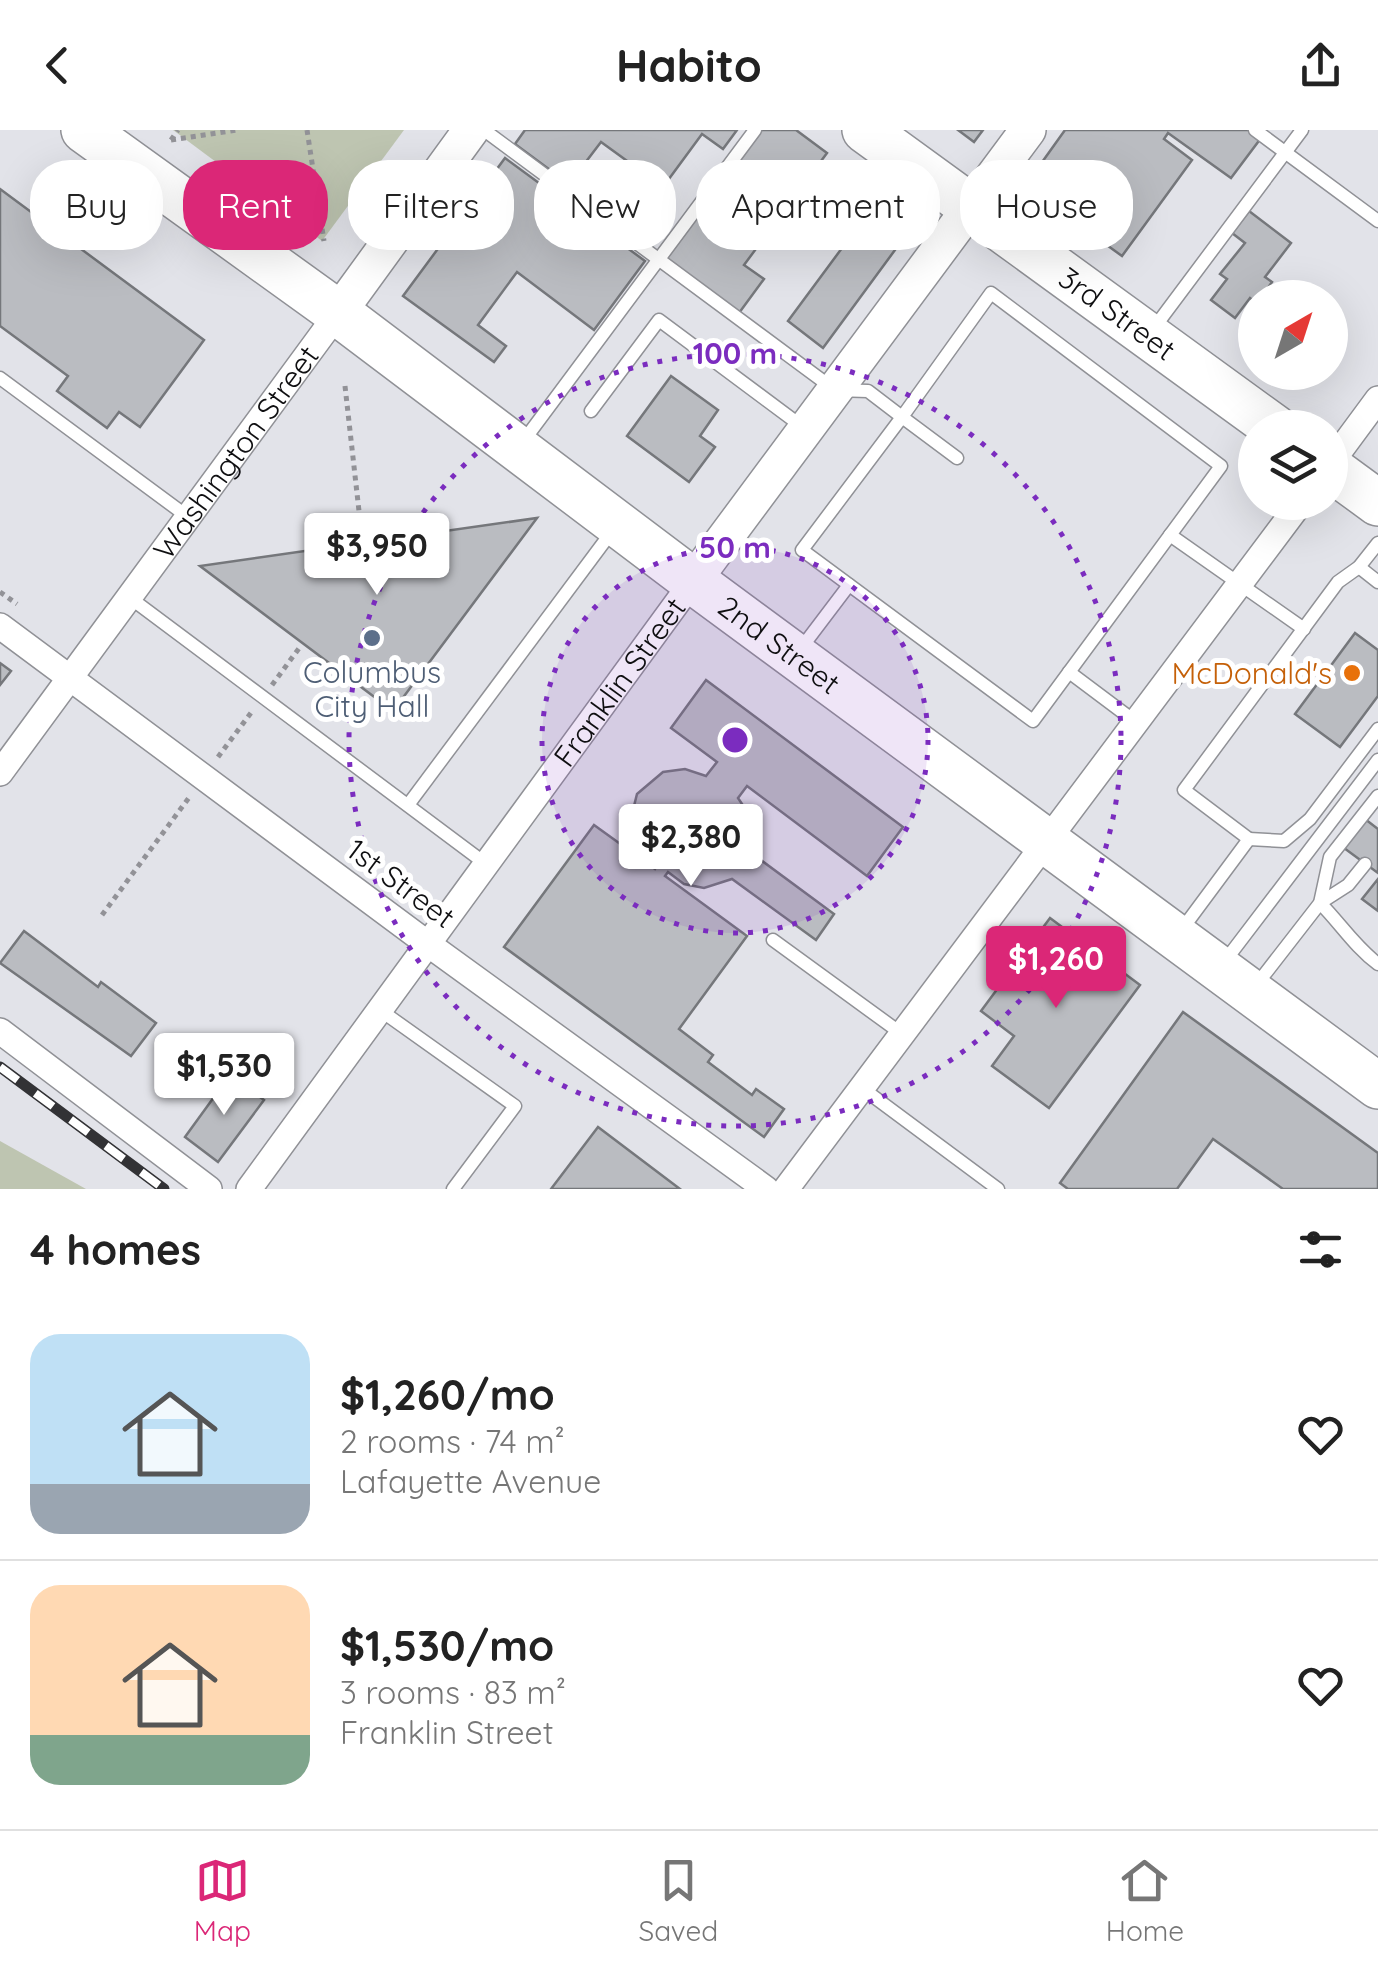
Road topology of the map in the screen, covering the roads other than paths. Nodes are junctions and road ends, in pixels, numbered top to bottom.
1 (84, 130) edge
2 (471, 130) edge
3 (484, 130) edge
4 (755, 130) edge
5 (865, 130) edge
6 (1028, 130) edge
7 (1254, 130) edge
8 (1302, 130) edge
9 (1286, 153) junction
10 (1006, 160) edge
11 (960, 199) edge
12 (1378, 221) edge
13 (960, 224) edge
14 (1030, 250) edge
15 (658, 260) junction
16 (338, 313) junction
17 (1149, 336) junction
18 (0, 378) edge
19 (836, 390) junction
20 (1378, 399) edge
21 (1250, 410) edge
22 (591, 411) dead end
23 (902, 417) junction
24 (806, 429) junction
25 (1348, 441) edge
26 (517, 449) junction
27 (956, 458) dead end
28 (1348, 480) edge
29 (1378, 503) edge
30 (188, 517) junction
31 (1288, 520) edge
32 (618, 524) junction
33 (1170, 535) junction
34 (1378, 543) edge
35 (1359, 567) junction
36 (693, 581) junction
37 (1378, 582) edge
38 (848, 585) junction
39 (1239, 586) junction
40 (129, 597) junction
41 (0, 626) edge
42 (1304, 629) junction
43 (795, 657) junction
44 (1069, 672) junction
45 (71, 678) junction
46 (1137, 723) junction
47 (1378, 729) edge
48 (1378, 760) edge
49 (0, 774) edge
50 (1378, 796) edge
51 (408, 805) junction
52 (1249, 838) junction
53 (1047, 844) junction
54 (486, 864) junction
55 (1365, 864) dead end
56 (1320, 903) junction
57 (1176, 938) junction
58 (773, 940) dead end
59 (428, 944) junction
60 (1378, 964) edge
61 (1235, 981) junction
62 (380, 1010) junction
63 (0, 1031) edge
64 (902, 1034) junction
65 (1370, 1075) edge
66 (862, 1088) junction
67 (209, 1189) edge
68 (249, 1189) edge
69 (453, 1189) edge
70 (766, 1189) edge
71 (786, 1189) edge
72 (998, 1189) edge

1 - 16 highway, 2nd Street
2 - 16 street, Washington Street
3 - 15 lane
4 - 15 lane
5 - 11 highway, 3rd Street
6 - 10 street, Franklin Street
7 - 9 lane
8 - 9 lane
9 - 12 lane
9 - 17 lane
13 - 19 street, Franklin Street
14 - 17 highway, 3rd Street
15 - 19 lane
15 - 26 lane
16 - 26 highway, 2nd Street
16 - 30 street, Washington Street
17 - 21 highway, 3rd Street
18 - 30 lane
19 - 23 lane
19 - 24 street, Franklin Street
20 - 25 street
22 - 24 lane
23 - 27 lane
23 - 33 lane
23 - 38 lane
24 - 36 street, Franklin Street
26 - 32 highway, 2nd Street
28 - 29 highway
30 - 40 street, Washington Street
31 - 39 street
32 - 36 highway, 2nd Street
32 - 51 lane
33 - 39 lane
33 - 44 lane
34 - 35 lane
35 - 37 lane
35 - 42 lane
36 - 43 highway, 2nd Street
36 - 54 street, Franklin Street
38 - 43 lane
38 - 44 lane
39 - 42 lane
39 - 46 street
40 - 45 street, Washington Street
40 - 51 lane
41 - 45 street, 1st Street
42 - 52 lane
43 - 53 highway, 2nd Street
44 - 46 lane
45 - 49 street, Washington Street
45 - 59 street, 1st Street
46 - 53 street
47 - 52 lane
48 - 61 lane
50 - 56 lane
51 - 54 lane
52 - 57 lane
53 - 57 highway, 2nd Street
53 - 64 street
54 - 59 street, Franklin Street
55 - 56 lane
56 - 60 lane
56 - 61 lane
57 - 61 highway, 2nd Street
58 - 64 lane
59 - 62 street, Franklin Street
59 - 70 street, 1st Street
61 - 65 highway, 2nd Street
62 - 68 street, Franklin Street
62 - 69 lane
63 - 67 street
64 - 66 street
66 - 71 street
66 - 72 lane

